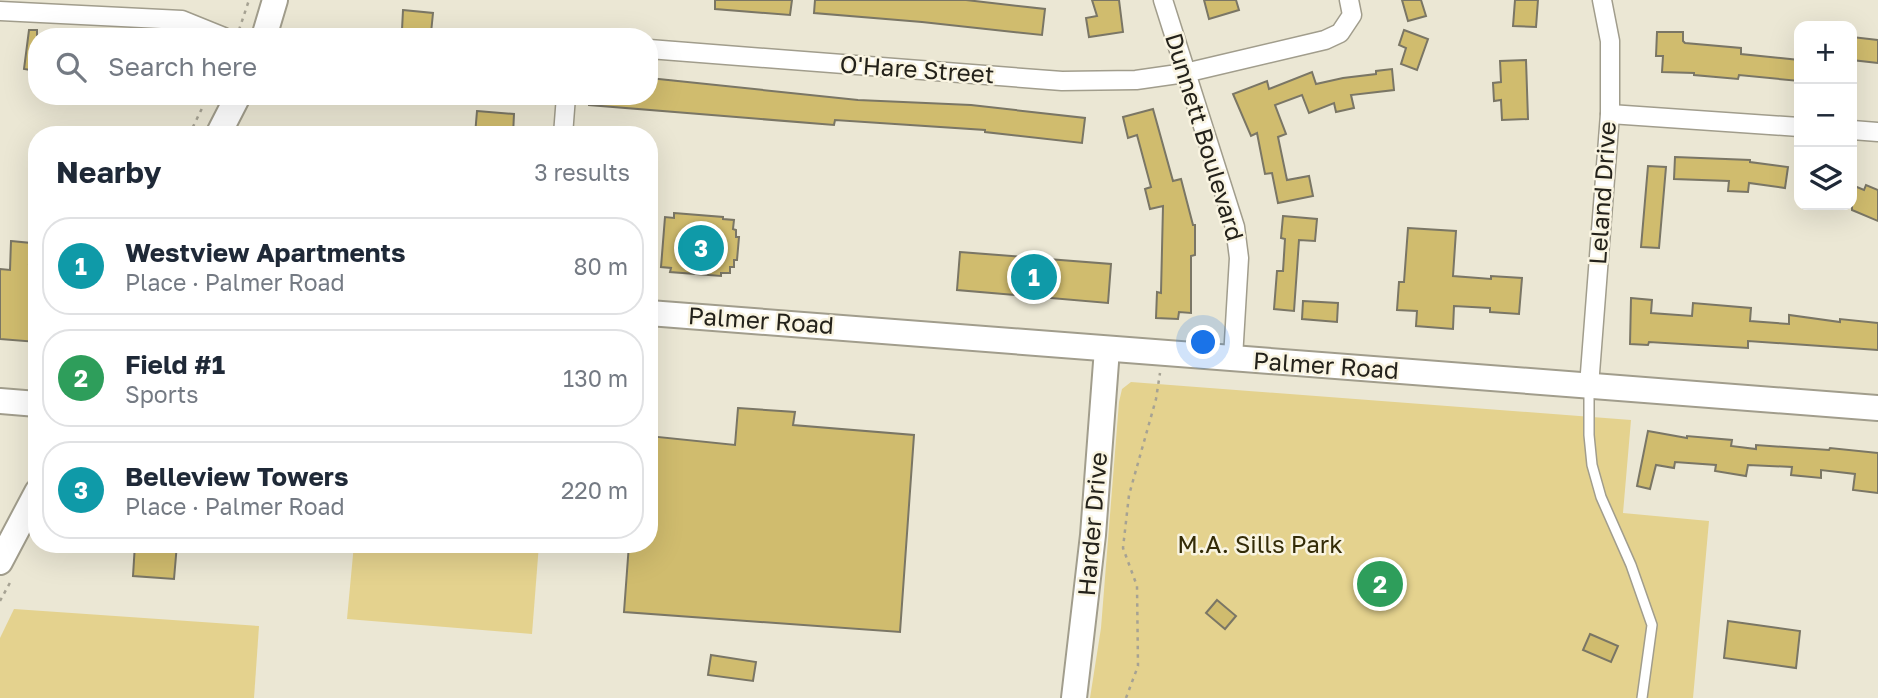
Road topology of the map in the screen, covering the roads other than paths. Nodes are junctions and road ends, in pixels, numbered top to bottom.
1 (275, 0) edge
2 (1163, 0) edge
3 (1349, 0) edge
4 (1602, 0) edge
5 (0, 11) edge
6 (201, 28) edge
7 (267, 28) edge
8 (658, 50) edge
9 (1185, 73) junction
10 (233, 105) edge
11 (565, 105) edge
12 (1610, 114) junction
13 (223, 126) edge
14 (564, 126) edge
15 (1794, 127) edge
16 (1857, 130) edge
17 (1878, 132) edge
18 (658, 314) edge
19 (1107, 349) junction
20 (1233, 359) junction
21 (1589, 386) junction
22 (0, 401) edge
23 (28, 403) edge
24 (1878, 408) edge
25 (28, 509) edge
26 (0, 562) edge
27 (1074, 698) edge
28 (1642, 698) edge

1 - 7 street
2 - 9 street, Dunnett Boulevard
3 - 9 street, O'Hare Street
4 - 12 street, Leland Drive
5 - 6 street
8 - 9 street, O'Hare Street
9 - 20 street, Dunnett Boulevard
10 - 13 street
11 - 14 street
12 - 15 street
12 - 21 street, Leland Drive
16 - 17 street
18 - 19 street, Palmer Road
19 - 20 street, Palmer Road
19 - 27 street, Harder Drive
20 - 21 street, Palmer Road
21 - 24 street, Palmer Road
21 - 28 lane
22 - 23 street
25 - 26 street

